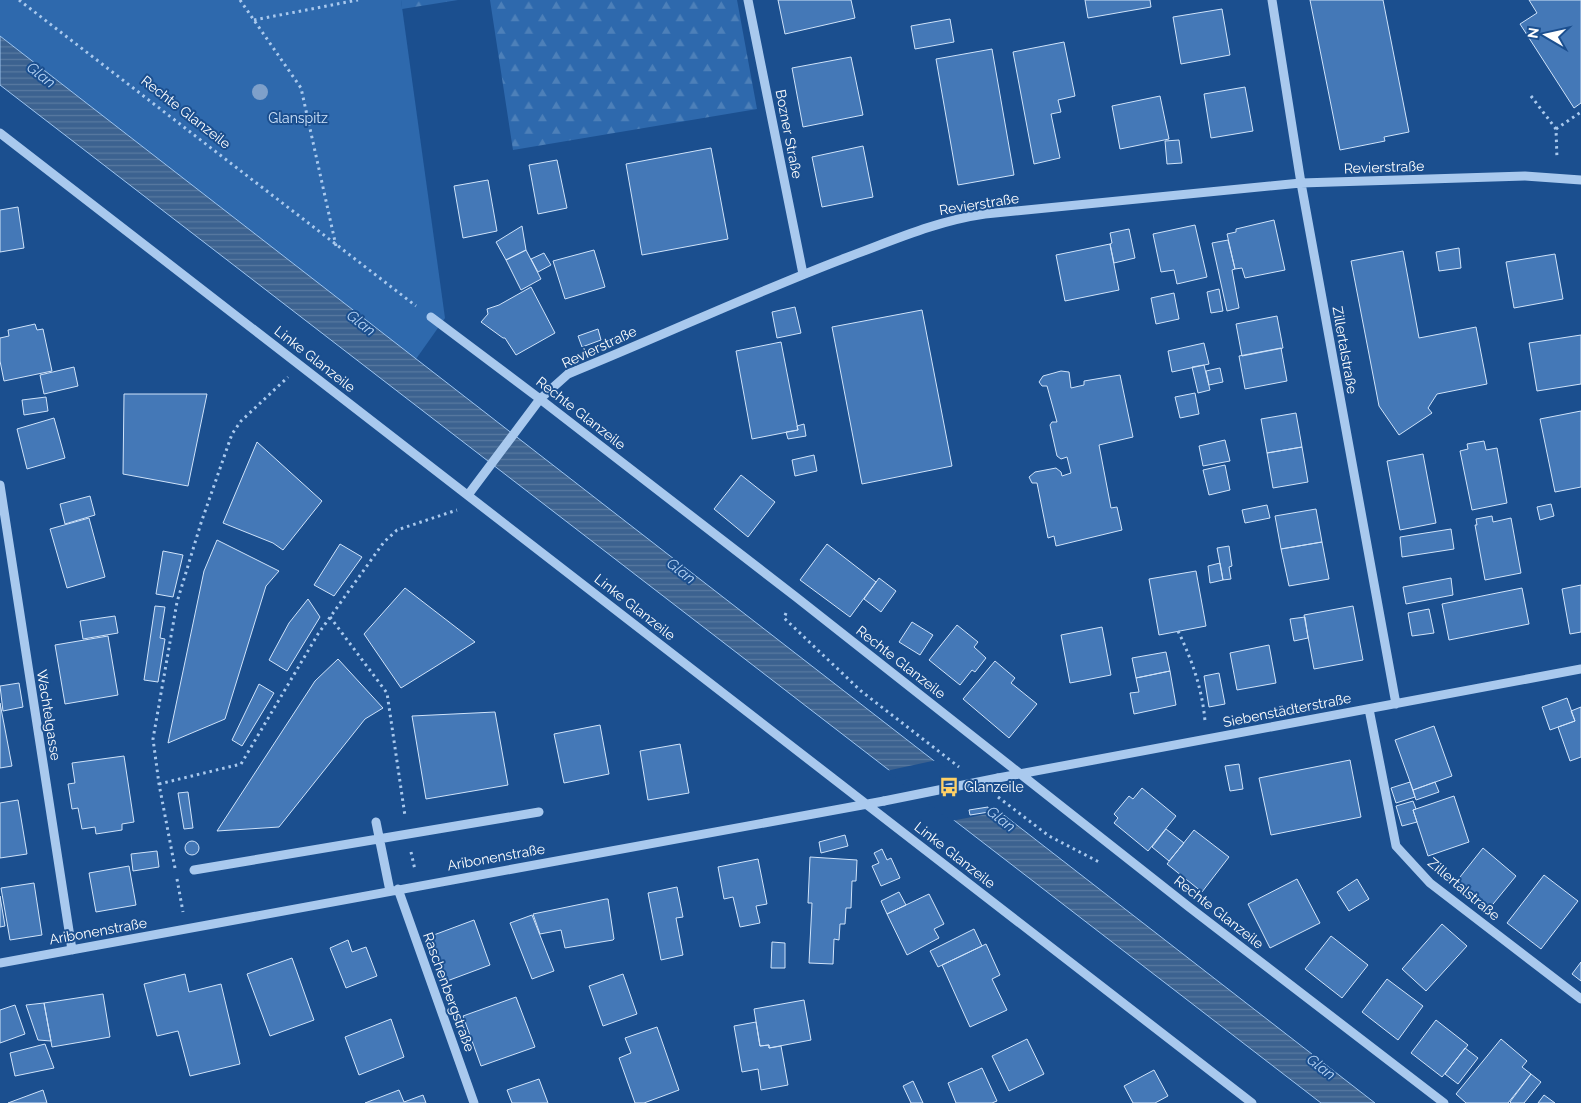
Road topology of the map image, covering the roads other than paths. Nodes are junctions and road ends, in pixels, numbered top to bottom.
1 (748, 0) edge
2 (1272, 0) edge
3 (0, 133) edge
4 (1581, 180) edge
5 (1301, 183) junction
6 (802, 274) junction
7 (431, 317) road end
8 (540, 399) junction
9 (0, 485) edge
10 (468, 495) junction
11 (1581, 669) edge
12 (1396, 704) junction
13 (1369, 709) junction
14 (1020, 773) junction
15 (998, 778) joint
16 (866, 804) junction
17 (538, 812) dead end
18 (376, 822) dead end
19 (380, 839) junction
20 (194, 870) dead end
21 (394, 890) junction
22 (72, 950) junction
23 (0, 963) edge
24 (1581, 999) edge
25 (474, 1103) edge
26 (1252, 1103) edge
27 (1444, 1103) edge

1 - 6 street, Bozner Straße
2 - 5 street, Zillertalstraße
3 - 10 street, Linke Glanzeile
4 - 5 street, Revierstraße
5 - 6 street, Revierstraße
5 - 12 street, Zillertalstraße
6 - 8 street, Revierstraße
7 - 8 street, Rechte Glanzeile
8 - 10 street, Revierstraße
8 - 14 street, Rechte Glanzeile
9 - 22 street, Wachtelgasse
10 - 16 street, Linke Glanzeile
11 - 12 street, Siebenstädterstraße
12 - 13 street, Siebenstädterstraße
13 - 14 street, Siebenstädterstraße
13 - 24 street, Zillertalstraße
14 - 15 street, Siebenstädterstraße
14 - 27 street, Rechte Glanzeile
15 - 16 street, Aribonenstraße, bridge
16 - 21 street, Aribonenstraße
16 - 26 street, Linke Glanzeile
17 - 19 street
18 - 19 street, Raschenbergstraße
19 - 20 street
19 - 21 street, Raschenbergstraße
21 - 22 street, Aribonenstraße
21 - 25 street, Raschenbergstraße
22 - 23 street, Aribonenstraße

